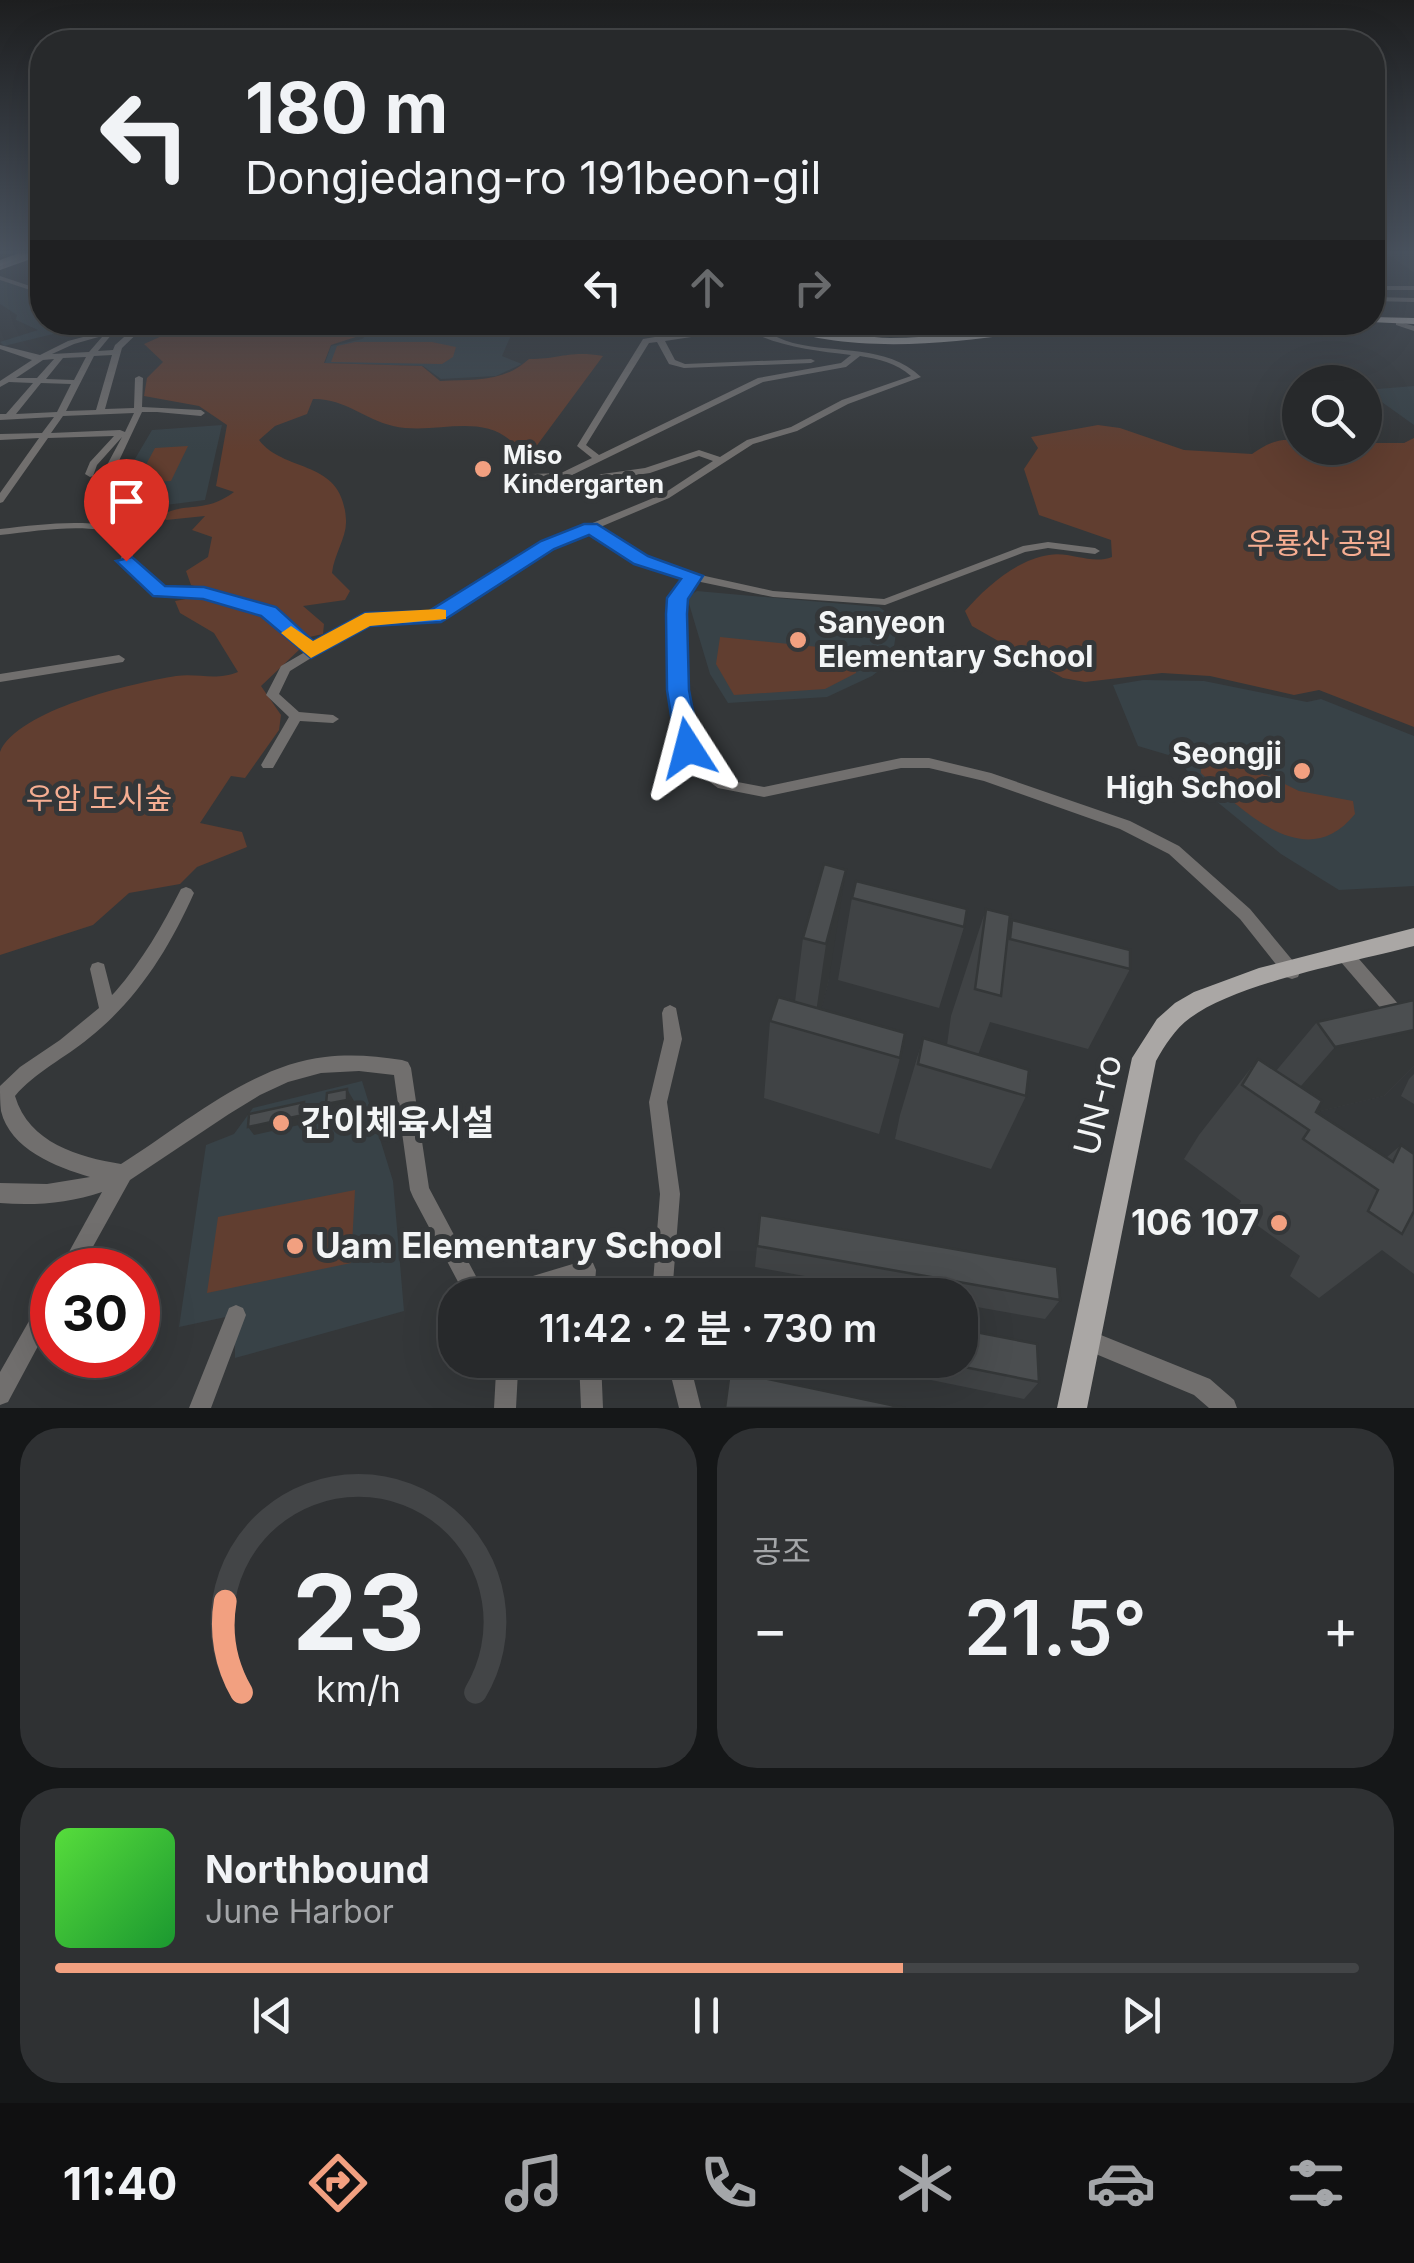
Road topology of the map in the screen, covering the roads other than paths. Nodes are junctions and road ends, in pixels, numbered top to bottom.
1 (1385, 322) edge
2 (1385, 322) edge
3 (1414, 324) edge
4 (133, 335) edge
5 (656, 335) edge
6 (688, 335) edge
7 (771, 335) edge
8 (822, 335) edge
9 (834, 335) edge
10 (969, 335) edge
11 (986, 335) edge
12 (101, 336) joint
13 (681, 336) joint
14 (657, 339) junction
15 (0, 348) edge
16 (116, 352) junction
17 (858, 353) junction
18 (91, 354) junction
19 (60, 356) junction
20 (35, 358) junction
21 (139, 378) dead end
22 (42, 381) junction
23 (75, 382) junction
24 (4, 383) edge
25 (138, 410) junction
26 (100, 412) junction
27 (201, 413) dead end
28 (60, 414) junction
29 (4, 417) edge
30 (124, 431) junction
31 (0, 436) edge
32 (41, 438) junction
33 (598, 458) junction
34 (718, 460) junction
35 (90, 474) dead end
36 (130, 493) dead end
37 (0, 500) edge
38 (591, 528) junction
39 (0, 532) edge
40 (1095, 552) dead end
41 (693, 576) junction
42 (311, 651) junction
43 (119, 659) dead end
44 (0, 678) edge
45 (296, 716) junction
46 (333, 720) dead end
47 (268, 765) dead end
48 (186, 893) dead end
49 (1414, 937) edge
50 (1346, 956) junction
51 (98, 969) dead end
52 (1292, 972) junction
53 (108, 1012) junction
54 (670, 1013) dead end
55 (1414, 1034) edge
56 (123, 1174) junction
57 (0, 1193) edge
58 (82, 1248) edge
59 (467, 1278) edge
60 (560, 1278) edge
61 (585, 1278) edge
62 (663, 1278) edge
63 (236, 1314) dead end
64 (1084, 1339) junction
65 (30, 1340) edge
66 (507, 1378) edge
67 (591, 1378) edge
68 (682, 1378) edge
69 (0, 1394) edge
70 (200, 1408) edge
71 (506, 1408) edge
72 (592, 1408) edge
73 (690, 1408) edge
74 (1072, 1408) edge
75 (1226, 1408) edge

1 - 3 main road
2 - 3 main road
4 - 16 street
5 - 14 street
6 - 13 street
7 - 17 street
8 - 11 main road
9 - 10 main road
12 - 18 street
12 - 20 street
13 - 14 street
14 - 17 street
14 - 33 street
15 - 20 street
16 - 18 street
16 - 26 street
17 - 33 street
17 - 34 street
18 - 19 street
18 - 23 street
19 - 20 street
19 - 22 street
20 - 24 street
21 - 25 street
22 - 23 street
22 - 24 street
22 - 29 street
23 - 28 street
25 - 26 street
25 - 27 street
25 - 30 street
26 - 28 street
28 - 29 street
28 - 32 street
30 - 32 street
30 - 35 street
30 - 36 street
31 - 32 street
32 - 37 street
33 - 34 street
34 - 38 street
38 - 41 street
38 - 42 street
39 - 42 street
40 - 41 street
41 - 52 street
42 - 45 street
43 - 44 street
45 - 46 street
45 - 47 street
48 - 53 street
49 - 50 main road, UN-ro
50 - 52 main road, UN-ro
50 - 55 street
51 - 53 street
52 - 64 main road, UN-ro
53 - 56 street
54 - 62 street
56 - 57 street
56 - 58 street
56 - 59 street
60 - 61 street
63 - 70 street
64 - 74 main road, UN-ro
64 - 75 street
65 - 69 street
66 - 71 street
67 - 72 street
68 - 73 street

